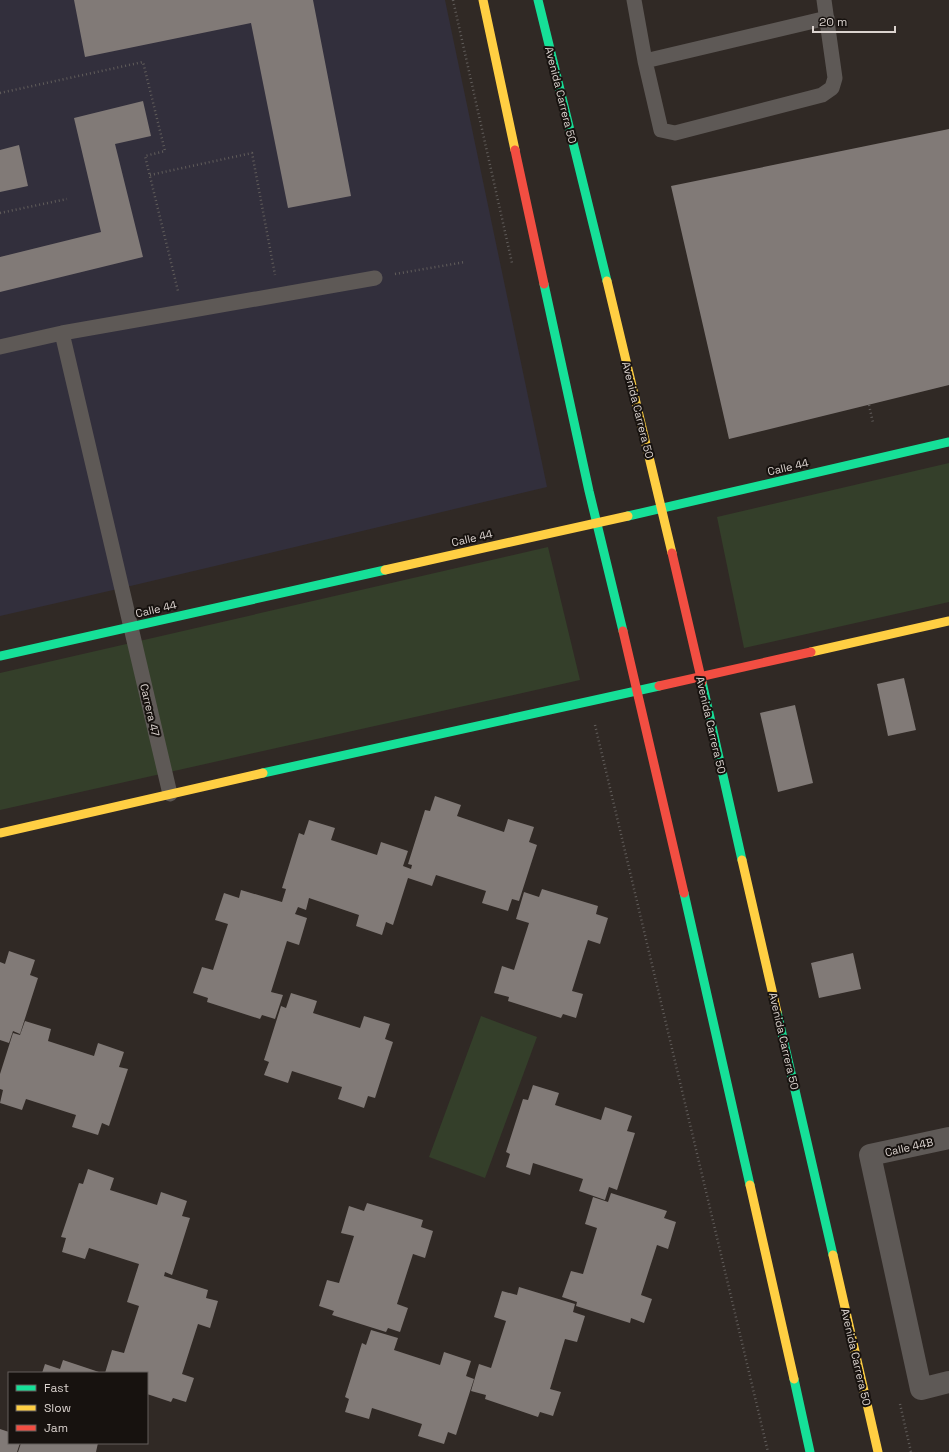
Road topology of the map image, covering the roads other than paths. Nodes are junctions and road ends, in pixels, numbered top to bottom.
1 (484, 0) edge
2 (538, 0) edge
3 (634, 0) edge
4 (824, 0) edge
5 (827, 18) junction
6 (645, 61) junction
7 (375, 278) road end
8 (62, 333) junction
9 (0, 347) edge
10 (949, 442) edge
11 (662, 508) junction
12 (597, 523) junction
13 (949, 621) edge
14 (131, 626) junction
15 (0, 656) edge
16 (700, 677) junction
17 (638, 690) junction
18 (170, 794) junction
19 (0, 833) edge
20 (949, 1138) edge
21 (949, 1382) edge
22 (810, 1452) edge
23 (878, 1452) edge

1 - 12 main road
2 - 11 main road, Avenida Carrera 50
3 - 6 lane
4 - 5 lane
5 - 6 lane
5 - 6 lane
7 - 8 lane
8 - 9 lane
8 - 14 lane, Carrera 47
10 - 11 main road, Calle 44
11 - 12 main road, Calle 44
11 - 16 main road, Avenida Carrera 50
12 - 14 main road, Calle 44
12 - 17 main road
13 - 16 main road
14 - 15 main road, Calle 44
14 - 18 lane, Carrera 47
16 - 17 main road
16 - 23 main road, Avenida Carrera 50
17 - 18 main road
17 - 22 main road
18 - 19 main road
20 - 21 street, Calle 44B

